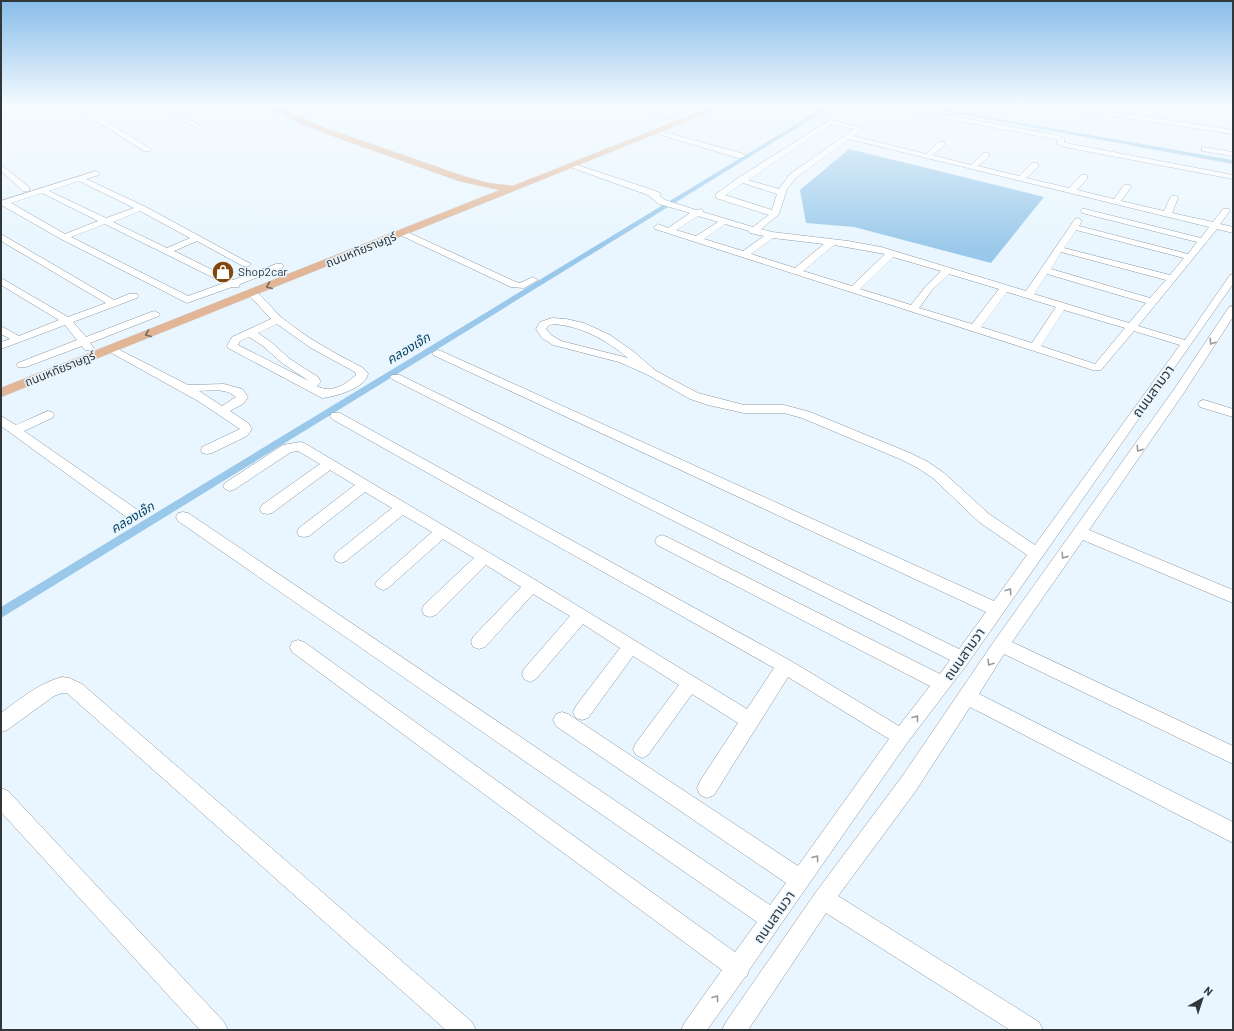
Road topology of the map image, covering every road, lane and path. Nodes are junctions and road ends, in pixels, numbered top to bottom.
1 (390, 154) edge
2 (588, 154) edge
3 (601, 154) edge
4 (734, 154) edge
5 (784, 154) edge
6 (819, 154) edge
7 (921, 154) edge
8 (929, 154) edge
9 (986, 154) dead end
10 (1112, 154) edge
11 (741, 156) dead end
12 (927, 156) junction
13 (1035, 165) dead end
14 (571, 166) junction
15 (1, 167) edge
16 (973, 167) junction
17 (96, 173) dead end
18 (5, 174) edge
19 (1084, 177) dead end
20 (1233, 177) edge
21 (1021, 178) junction
22 (80, 179) junction
23 (741, 180) junction
24 (1127, 187) dead end
25 (26, 189) dead end
26 (1072, 190) junction
27 (43, 191) junction
28 (782, 192) junction
29 (494, 193) junction
30 (1095, 196) junction
31 (1174, 198) dead end
32 (1117, 202) junction
33 (3, 204) edge
34 (141, 208) junction
35 (1085, 211) junction
36 (1226, 211) dead end
37 (700, 213) junction
38 (775, 214) junction
39 (1167, 214) junction
40 (724, 221) junction
41 (104, 222) junction
42 (1214, 225) junction
43 (658, 227) dead end
44 (1074, 227) junction
45 (1233, 230) edge
46 (669, 231) junction
47 (753, 231) junction
48 (403, 233) junction
49 (771, 236) junction
50 (1, 237) edge
51 (64, 237) junction
52 (197, 238) junction
53 (696, 240) junction
54 (1203, 241) junction
55 (831, 243) junction
56 (1059, 249) junction
57 (167, 251) junction
58 (892, 253) junction
59 (744, 255) junction
60 (1190, 258) junction
61 (246, 264) dead end
62 (279, 266) dead end
63 (948, 270) junction
64 (1045, 270) junction
65 (796, 272) junction
66 (1233, 277) edge
67 (1172, 279) junction
68 (533, 280) dead end
69 (1, 281) edge
70 (232, 282) junction
71 (1005, 288) junction
72 (247, 290) junction
73 (853, 290) junction
74 (1028, 295) junction
75 (133, 296) dead end
76 (1153, 302) junction
77 (113, 303) junction
78 (1062, 305) junction
79 (913, 309) junction
80 (155, 314) dead end
81 (1230, 318) edge
82 (66, 320) junction
83 (278, 320) junction
84 (1132, 327) junction
85 (1, 329) edge
86 (974, 329) junction
87 (250, 332) junction
88 (17, 339) junction
89 (86, 344) junction
90 (1187, 344) junction
91 (1, 346) edge
92 (1034, 348) junction
93 (112, 349) junction
94 (437, 353) dead end
95 (22, 365) dead end
96 (652, 373) junction
97 (396, 377) dead end
98 (1, 382) edge
99 (309, 387) junction
100 (187, 389) junction
101 (1, 393) edge
102 (1204, 404) dead end
103 (1232, 410) edge
104 (222, 411) junction
105 (48, 415) dead end
106 (336, 416) dead end
107 (1, 420) edge
108 (15, 430) junction
109 (208, 450) dead end
110 (330, 464) junction
111 (1095, 471) junction
112 (1117, 481) junction
113 (365, 485) junction
114 (230, 486) dead end
115 (403, 507) junction
116 (267, 509) dead end
117 (134, 515) dead end
118 (183, 517) dead end
119 (1083, 530) junction
120 (443, 531) junction
121 (304, 532) dead end
122 (662, 541) dead end
123 (1036, 554) junction
124 (341, 557) dead end
125 (485, 557) junction
126 (383, 584) dead end
127 (532, 585) junction
128 (1233, 588) edge
129 (1233, 596) edge
130 (996, 609) junction
131 (430, 610) dead end
132 (581, 615) junction
133 (479, 642) dead end
134 (1002, 645) junction
135 (631, 646) junction
136 (298, 647) dead end
137 (962, 658) junction
138 (785, 666) junction
139 (530, 674) dead end
140 (690, 683) junction
141 (943, 684) junction
142 (968, 697) junction
143 (582, 712) dead end
144 (562, 720) dead end
145 (750, 720) junction
146 (1, 724) edge
147 (901, 737) junction
148 (642, 749) dead end
149 (1233, 755) edge
150 (707, 788) dead end
151 (1, 798) edge
152 (1233, 833) edge
153 (800, 880) junction
154 (823, 899) junction
155 (772, 919) junction
156 (739, 968) junction
157 (216, 1030) edge
158 (464, 1030) edge
159 (693, 1030) edge
160 (734, 1030) edge
161 (1031, 1030) edge

1 - 29 main road
2 - 29 main road, ถนนหทัยราษฎร์
3 - 14 main road, ถนนหทัยราษฎร์
4 - 11 street
5 - 23 street
6 - 28 street
7 - 12 street
8 - 12 street
9 - 16 street
10 - 20 street
12 - 16 street
13 - 21 street
14 - 29 main road, ถนนหทัยราษฎร์
14 - 37 street
15 - 18 street
16 - 21 street
17 - 22 street
18 - 25 street
19 - 26 street
21 - 26 street
22 - 27 street
22 - 34 street
23 - 28 street
23 - 38 street
24 - 32 street
26 - 30 street
27 - 33 street
27 - 41 street
28 - 38 street
29 - 48 main road, ถนนหทัยราษฎร์
29 - 72 main road, ถนนหทัยราษฎร์
30 - 32 street
30 - 35 street
31 - 39 street
32 - 39 street
33 - 51 street
34 - 41 street
34 - 52 street
35 - 44 street
35 - 54 street
36 - 42 street
37 - 40 street
37 - 46 street
38 - 47 street
39 - 42 street
40 - 47 street
40 - 53 street
41 - 51 street
41 - 57 street
42 - 45 street
42 - 54 street
43 - 46 street
44 - 56 street
44 - 60 street
46 - 53 street
47 - 49 street
48 - 68 street
48 -> 72 main road, ถนนหทัยราษฎร์
49 - 55 street
49 - 59 street
50 - 77 street
51 - 70 street
52 - 57 street
52 - 61 street
53 - 59 street
54 - 60 street
55 - 58 street
55 - 65 street
56 - 64 street
56 - 67 street
57 - 70 street
58 - 63 street
58 - 73 street
59 - 65 street
60 - 67 street
62 - 70 street
63 - 71 street
63 - 79 street
64 - 74 street
64 - 76 street
65 - 73 street
66 - 90 street, ถนนสามวา
67 - 76 street
69 - 82 street
70 - 72 street
71 - 74 street
71 - 86 street
72 - 83 street
72 - 89 main road, ถนนหทัยราษฎร์
72 -> 93 main road, ถนนหทัยราษฎร์
73 - 79 street
74 - 78 street
75 - 77 street
76 - 84 street
77 - 82 street
78 - 84 street
78 - 92 street
79 - 86 street
80 - 89 street
81 -> 112 street, ถนนสามวา
82 - 88 street
82 - 89 street
83 - 87 street
83 - 99 street
84 - 90 street
84 - 92 street
85 - 88 street
86 - 92 street
87 - 99 street
87 - 99 street
88 - 91 street
89 - 95 street
89 - 98 main road, ถนนหทัยราษฎร์
90 - 111 street, ถนนสามวา
93 - 100 street
93 - 101 main road, ถนนหทัยราษฎร์
94 - 130 street
96 - 96 street
96 - 123 street
97 - 137 street
100 - 104 street
100 - 104 street
102 - 103 street
104 - 109 street
105 - 108 street
106 - 138 street
107 - 108 street
108 - 117 street
110 - 113 street
110 - 114 street
110 - 116 street
111 - 112 street
111 - 123 street, ถนนสามวา
112 - 119 street, ถนนสามวา
113 - 115 street
113 - 121 street
115 - 120 street
115 - 124 street
118 - 155 street
119 - 128 street
119 - 129 street
119 -> 134 street, ถนนสามวา
120 - 125 street
120 - 126 street
122 - 141 street
130 -> 123 street, ถนนสามวา
125 - 127 street
125 - 131 street
127 - 132 street
127 - 133 street
130 - 137 street, ถนนสามวา
132 - 135 street
132 - 139 street
134 -> 142 street, ถนนสามวา
134 - 149 street
135 - 140 street
135 - 143 street
136 - 156 street
137 - 141 street, ถนนสามวา
138 - 145 street
138 - 147 street
140 - 145 street
140 - 148 street
147 -> 141 street, ถนนสามวา
142 - 152 street
142 - 154 street, ถนนสามวา
144 - 153 street
145 - 150 street
146 - 158 street
153 -> 147 street, ถนนสามวา
151 - 157 street
153 - 155 street, ถนนสามวา
154 - 160 street, ถนนสามวา
154 - 161 street
155 - 156 street, ถนนสามวา
159 -> 156 street, ถนนสามวา

